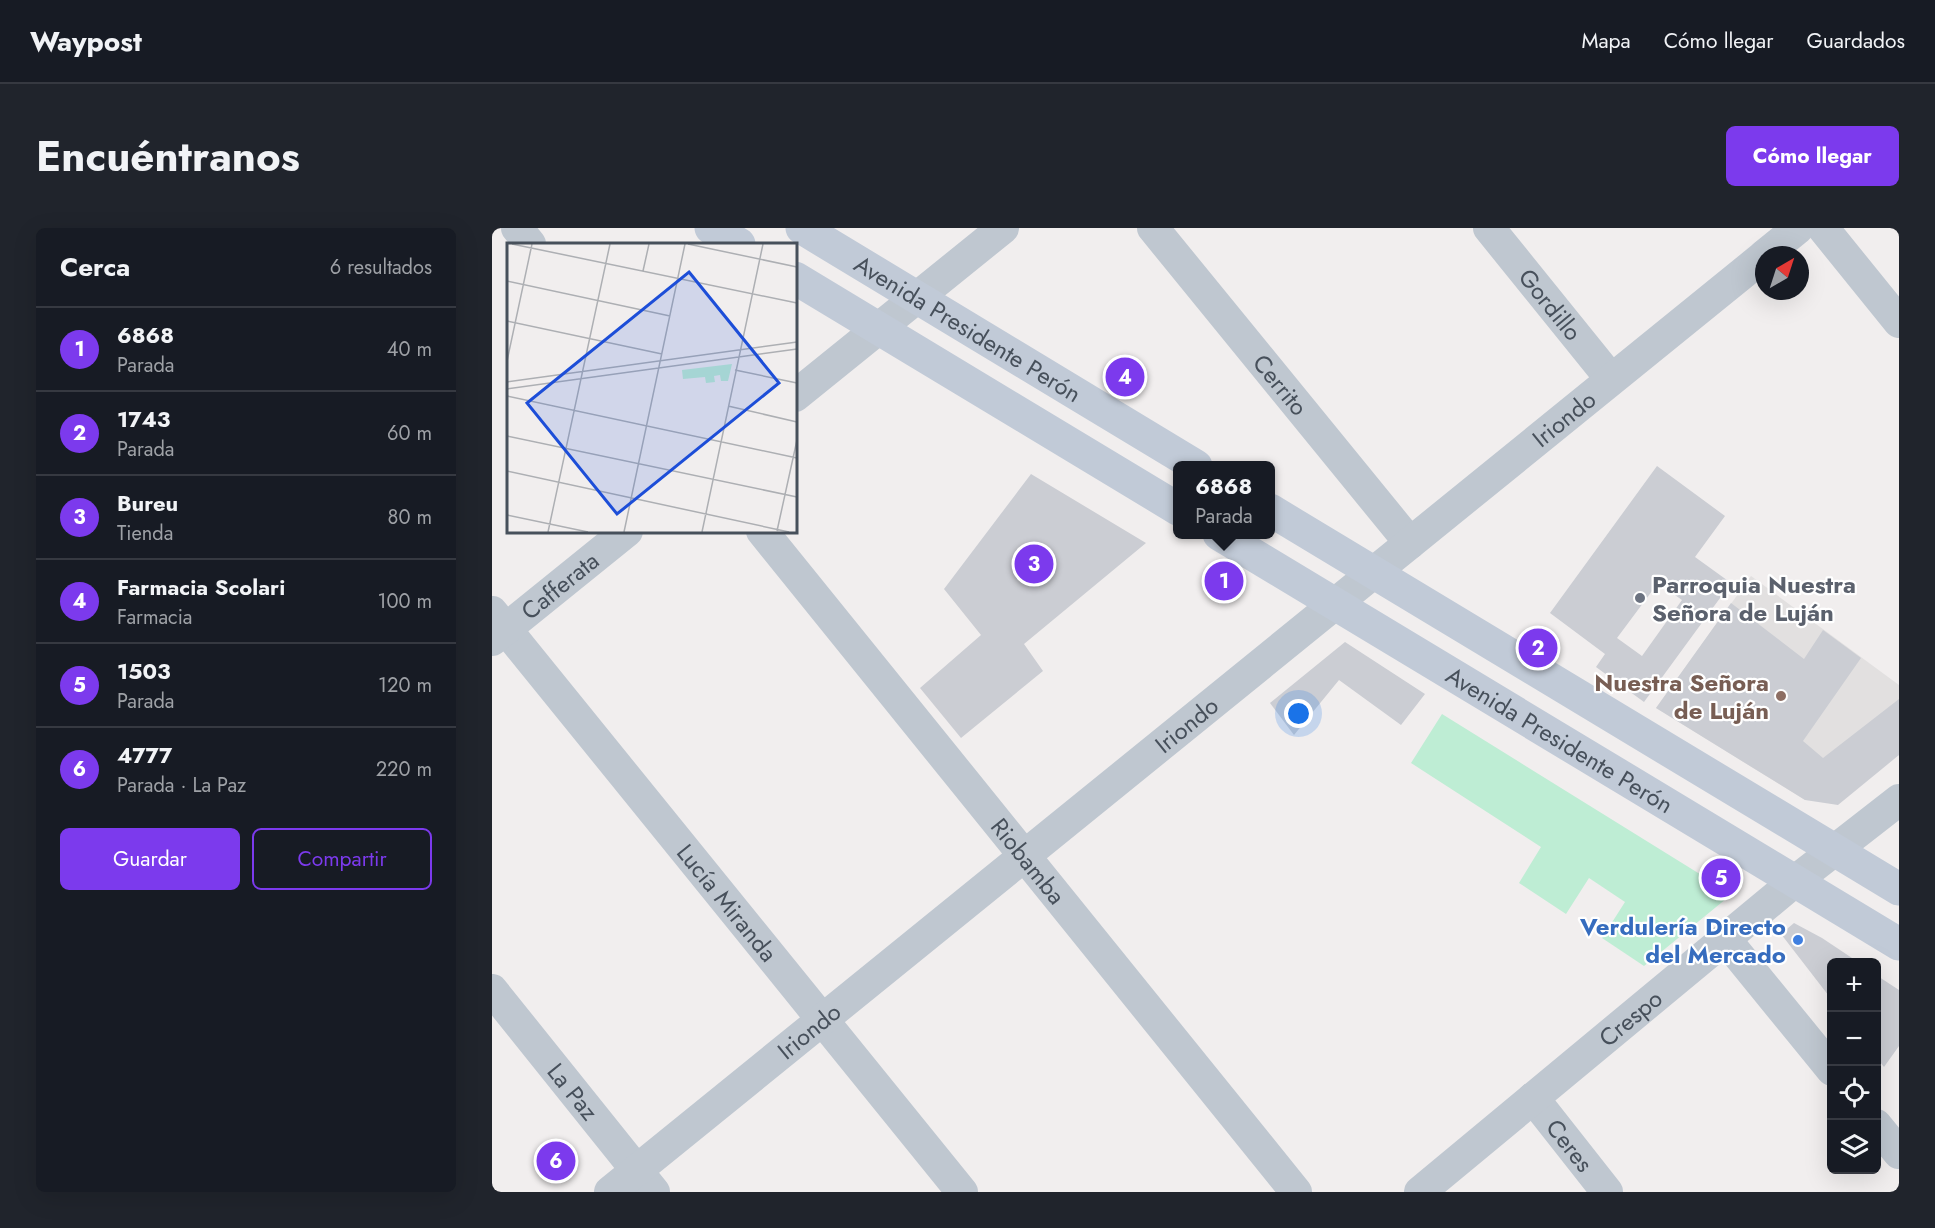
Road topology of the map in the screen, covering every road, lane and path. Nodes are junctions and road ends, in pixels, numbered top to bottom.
1 (517, 228) edge
2 (711, 228) edge
3 (802, 228) edge
4 (1003, 228) edge
5 (1153, 228) edge
6 (1489, 228) edge
7 (1798, 228) edge
8 (1823, 228) edge
9 (529, 243) edge
10 (737, 243) edge
11 (1775, 246) edge
12 (1755, 262) edge
13 (796, 280) edge
14 (916, 297) junction
15 (1899, 322) edge
16 (878, 329) junction
17 (1611, 379) junction
18 (796, 395) edge
19 (1189, 461) edge
20 (1173, 506) edge
21 (1275, 513) edge
22 (626, 532) edge
23 (763, 532) edge
24 (1227, 539) edge
25 (1410, 543) junction
26 (1374, 573) junction
27 (1335, 604) junction
28 (496, 627) edge
29 (1899, 800) edge
30 (1835, 850) junction
31 (1025, 857) junction
32 (1795, 881) junction
33 (1899, 889) edge
34 (1726, 940) junction
35 (1899, 944) edge
36 (492, 990) edge
37 (823, 1020) junction
38 (1829, 1066) edge
39 (1533, 1098) junction
40 (1881, 1131) edge
41 (1899, 1153) edge
42 (646, 1181) edge
43 (610, 1192) edge
44 (962, 1192) edge
45 (1296, 1192) edge
46 (1420, 1192) edge
47 (1607, 1192) edge

1 - 9 street
2 - 10 main road
3 - 14 main road, Avenida Presidente Perón
4 - 14 street
5 - 25 street, Cerrito
6 - 17 street, Gordillo
7 - 11 street, Iriondo
8 - 15 street
12 - 17 street, Iriondo
13 - 16 main road, Avenida Presidente Perón
14 - 16 street
14 - 19 main road, Avenida Presidente Perón
16 - 18 street
16 - 20 main road, Avenida Presidente Perón
17 - 25 street, Iriondo
21 - 26 main road, Avenida Presidente Perón
22 - 28 street, Cafferata
23 - 31 street, Riobamba
24 - 27 main road, Avenida Presidente Perón
25 - 26 street, Iriondo
26 - 27 street, Iriondo
26 - 30 main road, Avenida Presidente Perón
27 - 31 street, Iriondo
27 - 32 main road, Avenida Presidente Perón
28 - 37 street, Lucía Miranda
29 - 30 street, Crespo
30 - 32 street, Crespo
30 - 33 main road, Avenida Presidente Perón
31 - 37 street, Iriondo
31 - 45 street, Riobamba
32 - 34 street, Crespo
32 - 35 main road, Avenida Presidente Perón
34 - 38 street
34 - 39 street, Crespo
36 - 42 street, La Paz
37 - 42 street, Iriondo
37 - 44 street, Lucía Miranda
39 - 46 street, Crespo
39 - 47 street, Ceres
40 - 41 street
42 - 43 street, Iriondo

